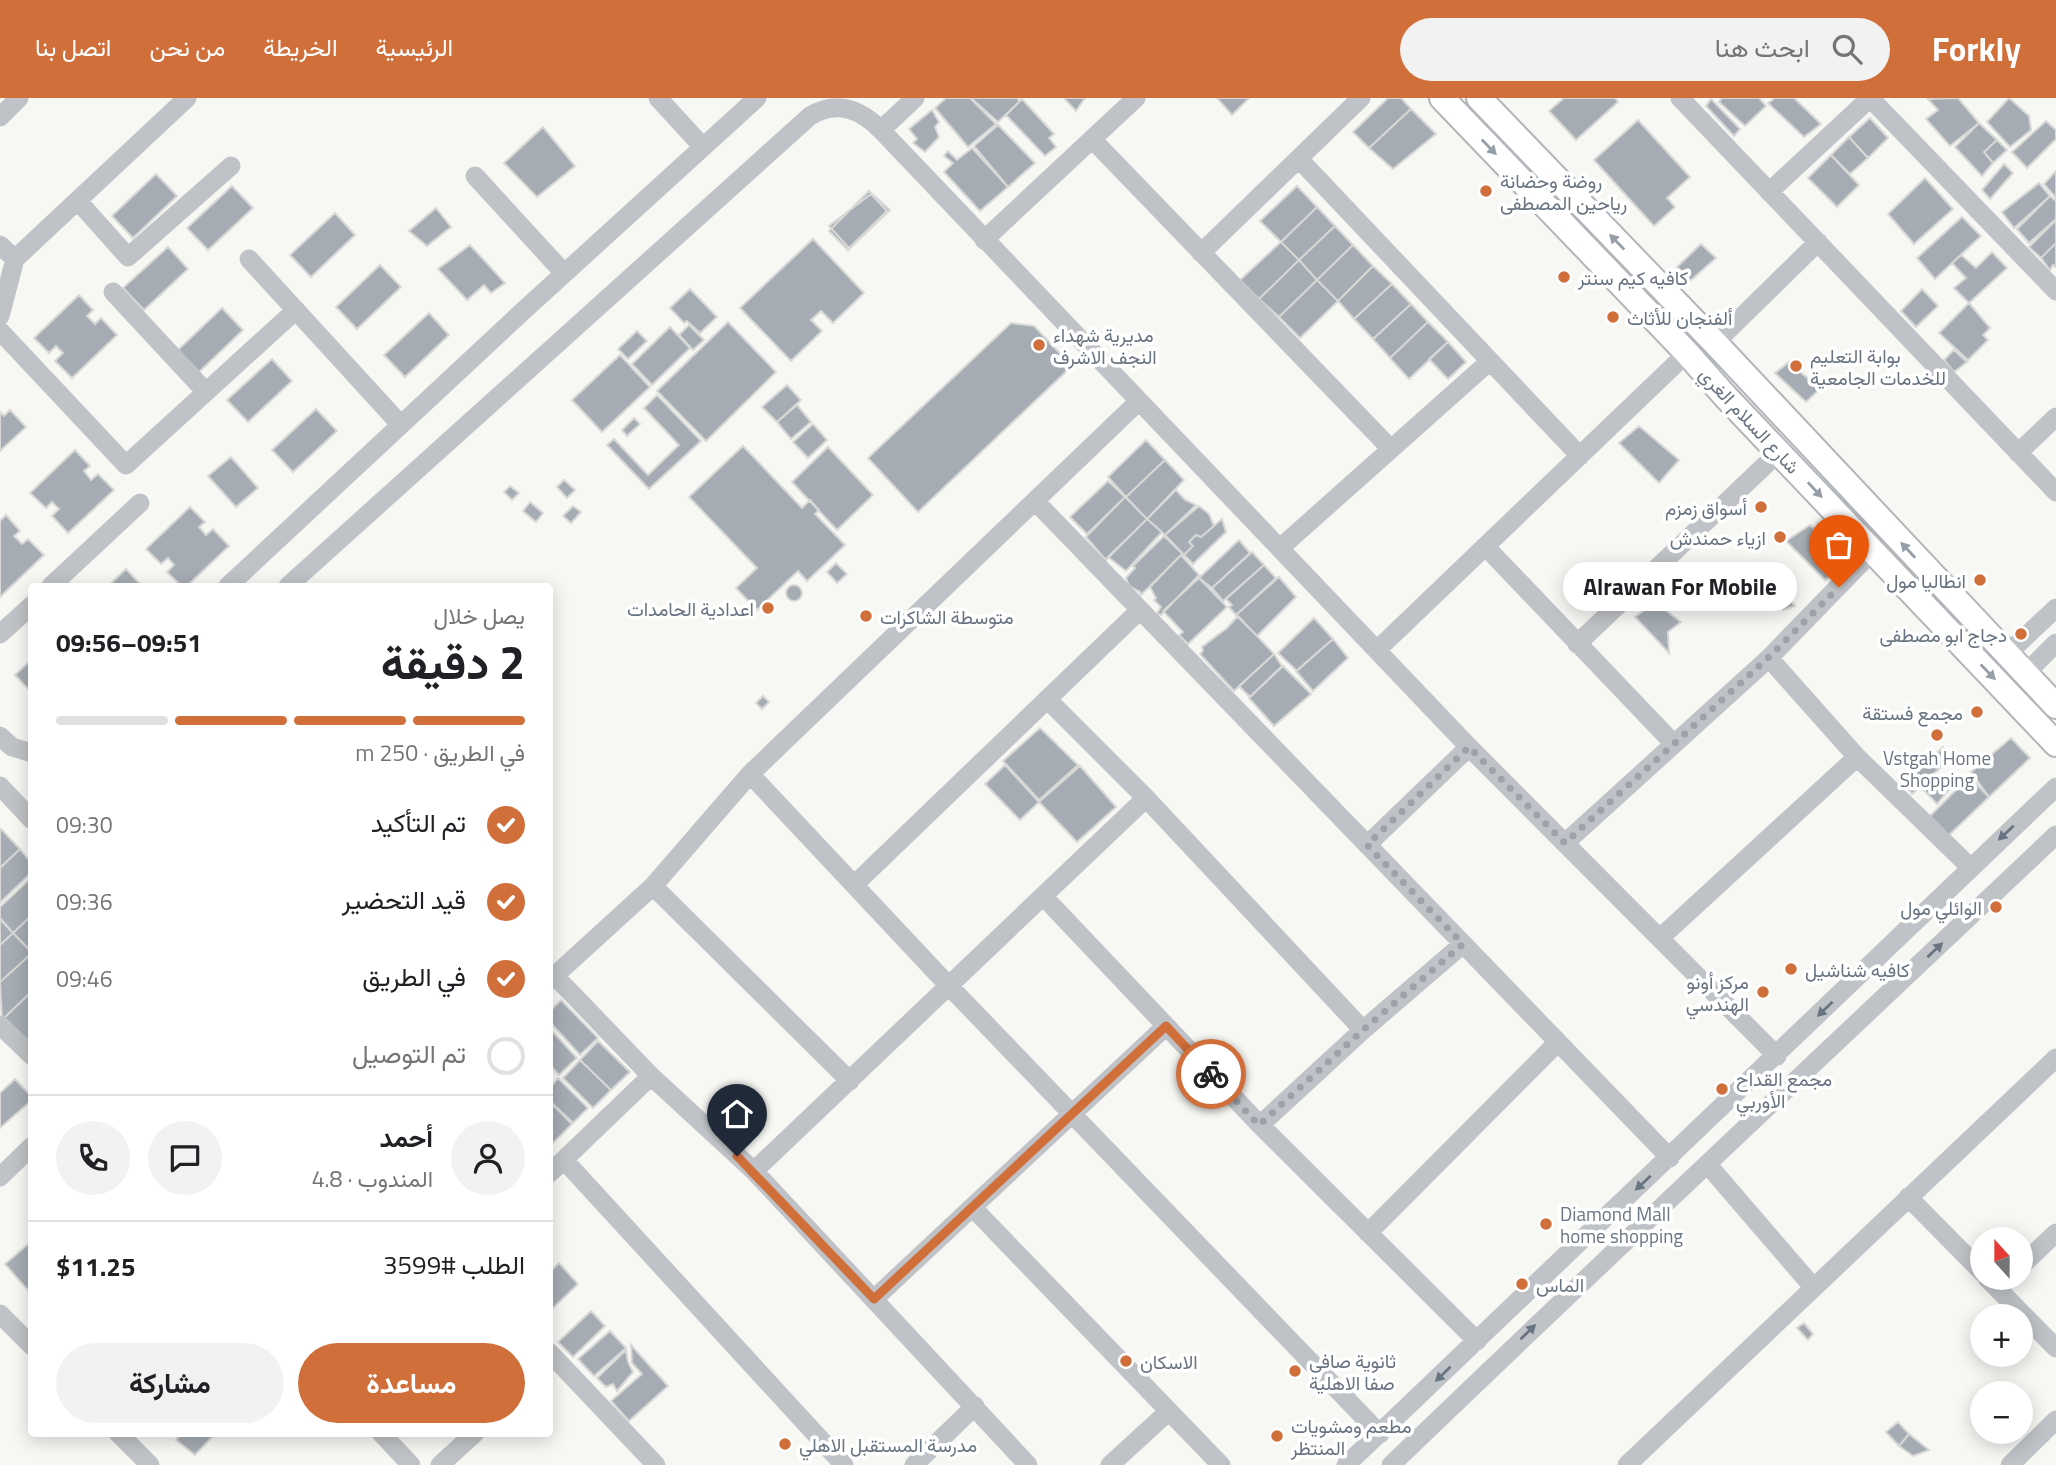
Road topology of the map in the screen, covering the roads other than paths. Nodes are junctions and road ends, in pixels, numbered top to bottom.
1 (19, 98) edge
2 (187, 98) edge
3 (658, 98) edge
4 (757, 98) edge
5 (915, 98) edge
6 (1136, 98) edge
7 (1361, 98) edge
8 (1442, 98) edge
9 (1479, 98) edge
10 (1681, 98) edge
11 (1870, 98) edge
12 (0, 117) edge
13 (881, 130) junction
14 (1092, 139) junction
15 (703, 147) junction
16 (1299, 159) junction
17 (231, 166) dead end
18 (475, 176) dead end
19 (1769, 192) junction
20 (78, 201) junction
21 (984, 240) junction
22 (1818, 242) junction
23 (0, 244) edge
24 (1201, 253) junction
25 (15, 259) junction
26 (249, 259) dead end
27 (564, 273) junction
28 (2056, 291) edge
29 (113, 292) dead end
30 (296, 310) junction
31 (0, 316) edge
32 (0, 331) edge
33 (1715, 343) junction
34 (1687, 353) junction
35 (1490, 360) junction
36 (1745, 377) junction
37 (206, 392) junction
38 (1725, 396) junction
39 (1139, 401) junction
40 (2056, 417) edge
41 (400, 424) junction
42 (1391, 449) junction
43 (1779, 452) junction
44 (2018, 453) junction
45 (1580, 456) junction
46 (2056, 492) edge
47 (1035, 502) junction
48 (140, 503) dead end
49 (1485, 545) junction
50 (1280, 548) junction
51 (1873, 551) junction
52 (54, 583) edge
53 (231, 583) edge
54 (291, 583) edge
55 (2056, 608) edge
56 (28, 609) edge
57 (1140, 610) junction
58 (0, 635) edge
59 (2056, 643) edge
60 (1577, 644) junction
61 (1377, 650) junction
62 (2007, 654) junction
63 (1769, 657) junction
64 (2025, 674) junction
65 (1047, 699) junction
66 (2056, 706) edge
67 (0, 736) edge
68 (1674, 744) junction
69 (2056, 744) edge
70 (1469, 747) junction
71 (28, 752) edge
72 (1857, 757) junction
73 (750, 774) junction
74 (0, 786) edge
75 (2056, 787) edge
76 (1146, 798) junction
77 (28, 816) edge
78 (2056, 835) edge
79 (1565, 843) junction
80 (1367, 845) junction
81 (1970, 867) junction
82 (854, 885) junction
83 (653, 886) junction
84 (1043, 896) junction
85 (1660, 938) junction
86 (1463, 944) junction
87 (553, 977) edge
88 (553, 979) edge
89 (949, 986) junction
90 (0, 1025) edge
91 (1166, 1026) junction
92 (1363, 1030) junction
93 (1558, 1042) junction
94 (28, 1052) edge
95 (1777, 1056) junction
96 (2056, 1058) edge
97 (651, 1076) junction
98 (849, 1081) junction
99 (1073, 1115) junction
100 (1259, 1125) junction
101 (28, 1150) edge
102 (1670, 1158) junction
103 (564, 1160) junction
104 (1708, 1165) junction
105 (553, 1170) edge
106 (754, 1171) junction
107 (0, 1177) edge
108 (1908, 1197) junction
109 (973, 1208) junction
110 (1368, 1233) junction
111 (2056, 1233) edge
112 (2034, 1254) edge
113 (1970, 1260) edge
114 (1556, 1264) junction
115 (1576, 1286) junction
116 (1813, 1287) junction
117 (2006, 1290) edge
118 (874, 1299) junction
119 (0, 1314) edge
120 (1477, 1341) junction
121 (28, 1342) edge
122 (2056, 1348) edge
123 (553, 1360) edge
124 (975, 1406) junction
125 (1169, 1411) junction
126 (2056, 1420) edge
127 (1380, 1434) junction
128 (122, 1437) edge
129 (386, 1437) edge
130 (471, 1437) edge
131 (150, 1465) edge
132 (411, 1465) edge
133 (440, 1465) edge
134 (656, 1465) edge
135 (844, 1465) edge
136 (914, 1465) edge
137 (1028, 1465) edge
138 (1110, 1465) edge
139 (1221, 1465) edge
140 (1346, 1465) edge
141 (1391, 1465) edge
142 (1627, 1465) edge
143 (2010, 1465) edge

1 - 12 street
2 - 20 street
3 - 15 street
4 - 15 street
5 - 13 street
6 - 14 street
7 - 16 street
8 -> 34 main road, شارع السلام الغري
33 -> 9 main road, شارع السلام الغري
10 - 19 street
11 - 19 street
11 - 28 street
13 - 21 street
13 - 54 street
14 - 21 street
14 - 24 street
15 - 27 street
16 - 24 street
16 - 35 street
17 - 20 street
18 - 27 street
19 - 22 street
20 - 25 street
21 - 39 street
22 - 33 street
22 - 44 street
23 - 25 street
24 - 42 street
25 - 31 street
26 - 30 street
27 - 41 street
29 - 37 street
30 - 37 street
30 - 41 street
32 - 37 street
33 - 36 main road, شارع السلام الغري
34 - 38 main road, شارع السلام الغري
34 - 45 street
35 - 42 street
35 - 45 street
36 - 38 main road
62 -> 36 main road, شارع السلام الغري
38 - 43 main road, شارع السلام الغري
39 - 47 street
39 - 50 street
40 - 44 street
41 - 53 street
42 - 50 street
43 -> 51 main road, شارع السلام الغري
43 - 60 street
44 - 46 street
45 - 49 street
47 - 57 street
47 - 73 street
48 - 52 street
49 - 60 street
49 - 61 street
50 - 61 street
51 - 63 street
51 -> 69 main road, شارع السلام الغري
55 - 62 street
56 - 58 street
57 - 65 street
57 - 80 street
59 - 64 street
60 - 68 street
61 - 70 street
62 - 64 main road, شارع السلام الغري
63 - 68 street
63 - 72 street
64 - 66 main road, شارع السلام الغري
65 - 76 street
65 - 82 street
67 - 71 street
68 - 79 street
70 - 79 street
70 - 80 street
72 - 81 street
72 - 85 street
73 - 82 street
73 - 83 street
74 - 77 street
75 -> 81 street
76 - 84 street
76 - 92 street
104 -> 78 street
79 - 85 street
80 - 86 street
81 -> 95 street
82 - 89 street
83 - 87 street
83 - 98 street
84 - 89 street
84 - 91 street
85 - 95 street
86 - 92 street
86 - 93 street
88 - 97 street
89 - 98 street
89 - 99 street
90 - 94 street
91 - 99 street
91 - 100 street
92 - 100 street
93 - 102 street
93 - 110 street
95 - 102 street
96 - 108 street
97 - 103 street
97 - 106 street
98 - 106 street
99 - 109 street
99 - 127 street
100 - 110 street
101 - 107 street
102 -> 114 street
103 - 105 street
103 - 135 street
104 - 115 street
104 - 116 street
106 - 118 street
108 - 113 street
108 - 116 street
109 - 118 street
109 - 125 street
110 - 120 street
111 - 112 street
114 - 115 street
114 - 120 street
141 -> 115 street
116 - 142 street
117 - 122 street
118 - 124 street
119 - 121 street
120 -> 127 street
123 - 134 street
124 - 136 street
124 - 137 street
125 - 138 street
125 - 139 street
126 - 143 street
127 - 140 street
128 - 131 street
129 - 132 street
130 - 133 street

